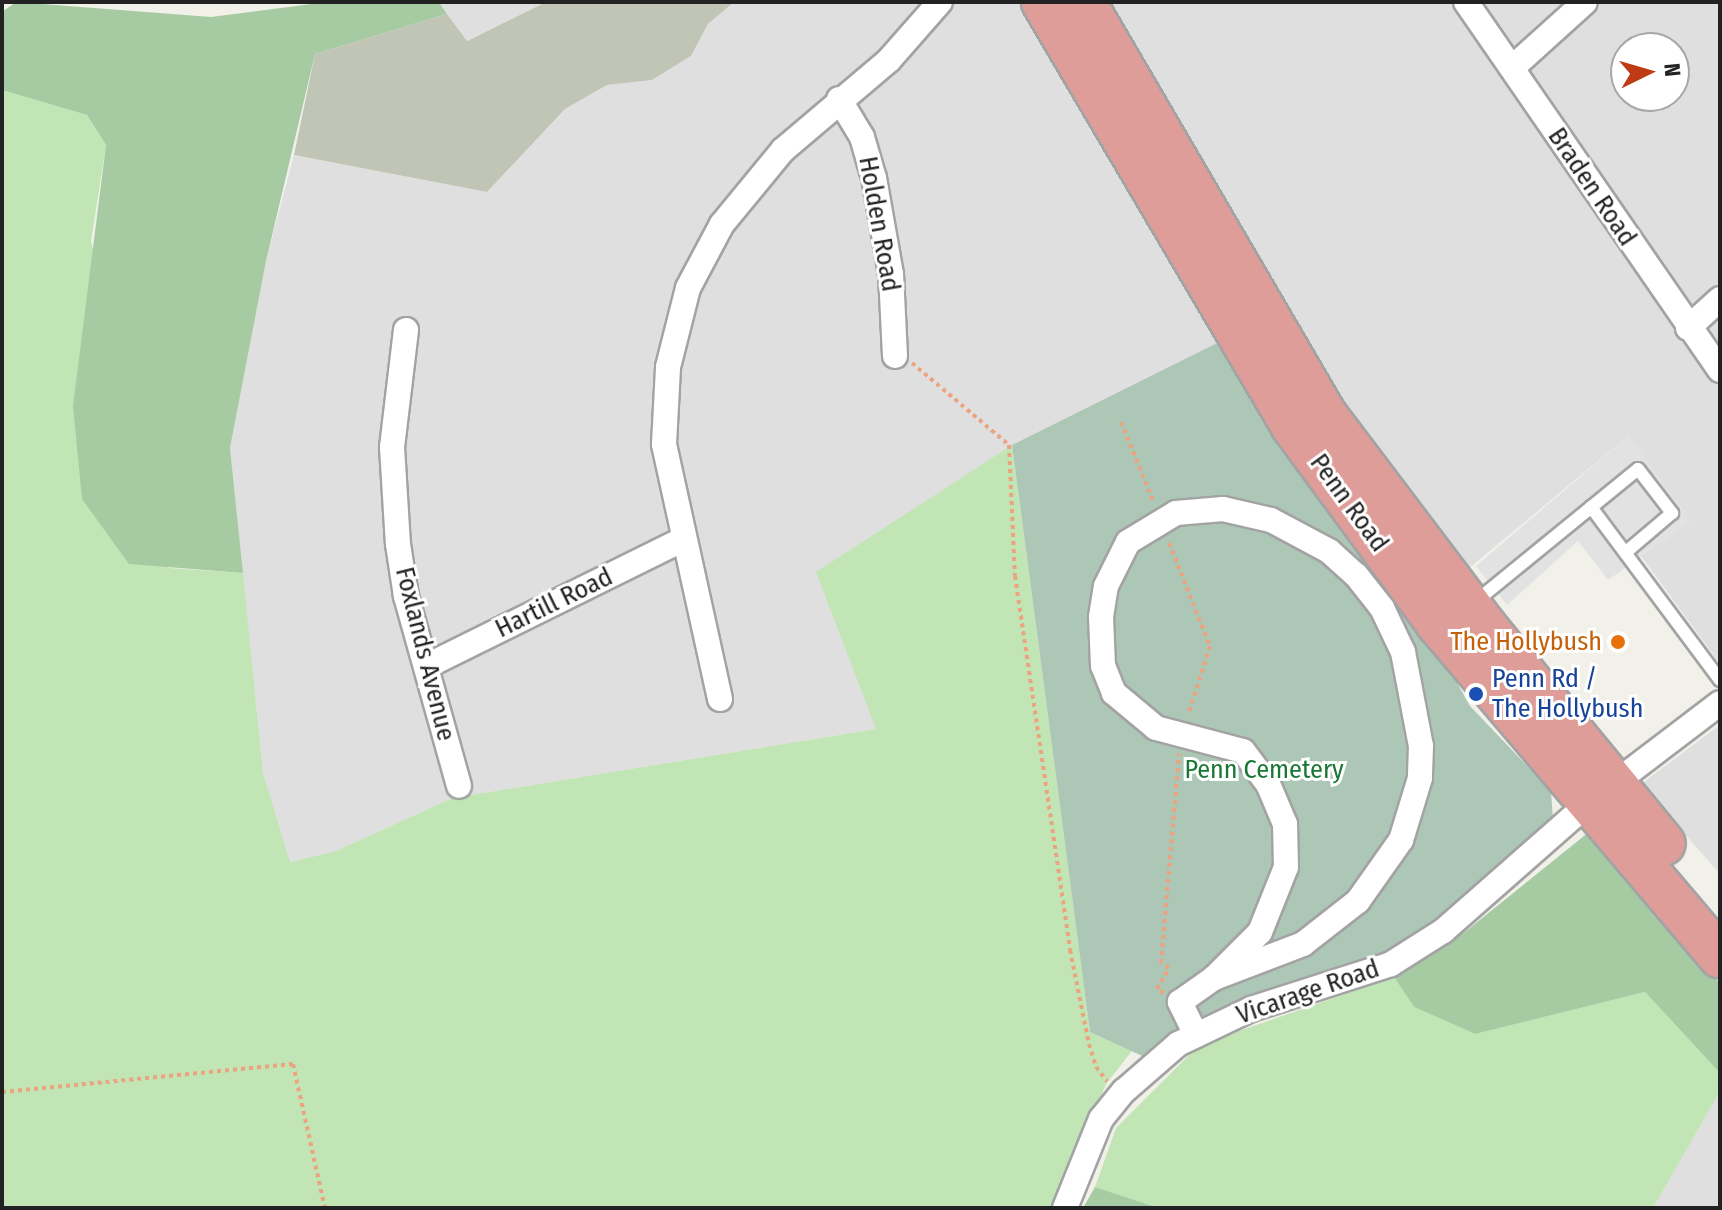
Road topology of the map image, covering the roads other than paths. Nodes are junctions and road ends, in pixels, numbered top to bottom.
1 (940, 2) edge
2 (1043, 2) edge
3 (1084, 2) edge
4 (1466, 2) edge
5 (1585, 2) edge
6 (1512, 68) junction
7 (839, 99) junction
8 (1720, 299) edge
9 (1688, 328) junction
10 (406, 330) dead end
11 (895, 356) road end
12 (1720, 370) edge
13 (1591, 507) junction
14 (682, 540) junction
15 (1626, 552) junction
16 (1469, 606) junction
17 (427, 666) junction
18 (1720, 680) edge
19 (720, 699) dead end
20 (1720, 703) edge
21 (459, 786) dead end
22 (1602, 793) junction
23 (1720, 913) edge
24 (1720, 957) edge
25 (1214, 978) junction
26 (1196, 1035) junction
27 (1065, 1208) edge

1 - 7 street
2 - 22 highway, Penn Road
3 - 16 highway, Penn Road
4 - 6 street, Braden Road
5 - 6 street
6 - 9 street, Braden Road
7 - 11 street, Holden Road
7 - 14 street
8 - 9 street
9 - 12 street, Braden Road
10 - 17 street, Foxlands Avenue
13 - 15 lane
13 - 15 lane
13 - 16 lane
14 - 17 street, Hartill Road
14 - 19 street
15 - 18 lane
16 - 22 highway, Penn Road
17 - 21 street, Foxlands Avenue
20 - 22 street, Vicarage Road
22 - 23 highway, Penn Road
22 - 24 highway, Penn Road
22 - 26 street, Vicarage Road
25 - 25 street
25 - 26 street
26 - 27 street, Vicarage Road

